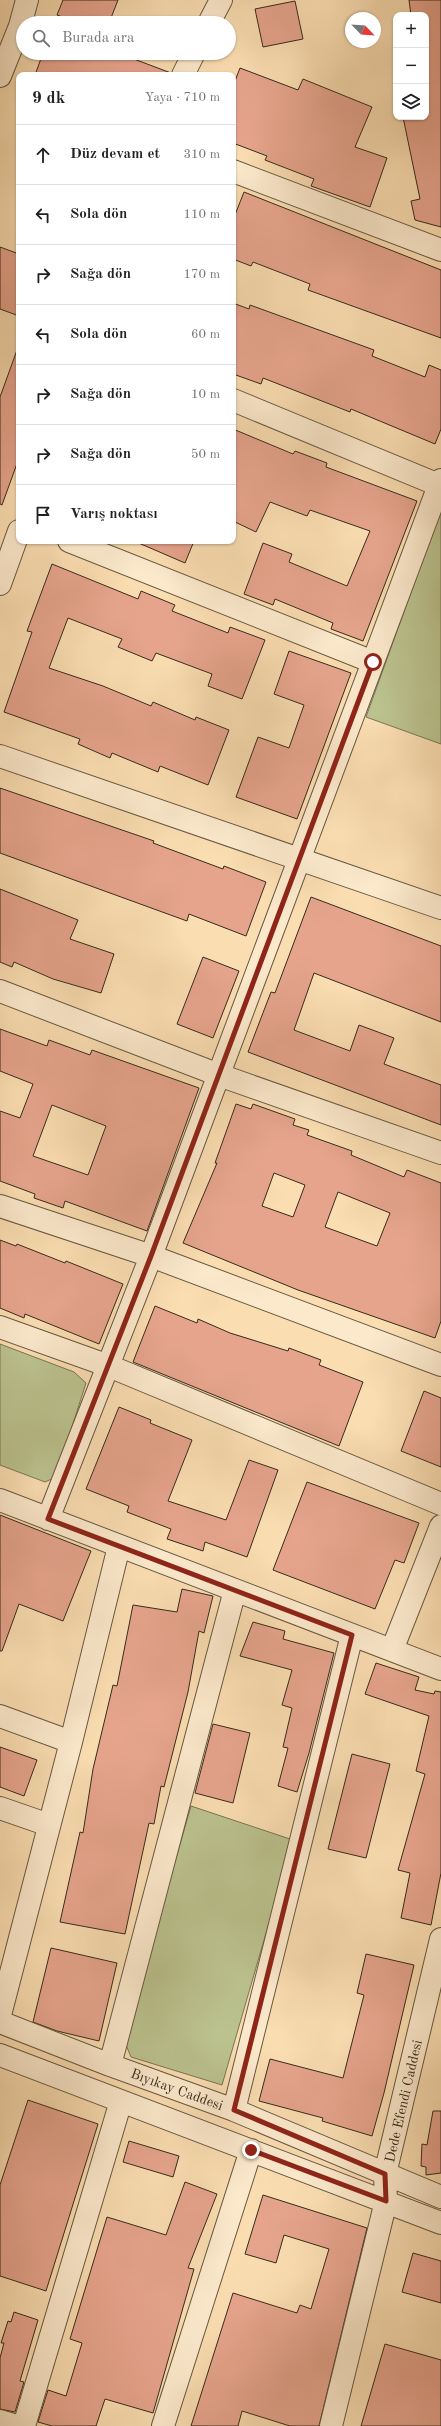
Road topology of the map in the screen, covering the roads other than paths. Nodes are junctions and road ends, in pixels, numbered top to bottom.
1 (27, 0) edge
2 (221, 0) edge
3 (23, 16) edge
4 (213, 16) edge
5 (16, 36) edge
6 (191, 60) edge
7 (185, 72) edge
8 (0, 76) edge
9 (236, 172) edge
10 (441, 250) edge
11 (236, 401) edge
12 (440, 484) edge
13 (16, 539) edge
14 (77, 544) edge
15 (0, 584) edge
16 (373, 662) junction
17 (0, 756) edge
18 (299, 860) junction
19 (441, 908) edge
20 (0, 991) edge
21 (219, 1075) junction
22 (441, 1153) edge
23 (0, 1206) edge
24 (151, 1256) junction
25 (0, 1327) edge
26 (441, 1365) edge
27 (109, 1366) junction
28 (0, 1500) edge
29 (441, 1504) edge
30 (48, 1519) junction
31 (441, 1526) edge
32 (119, 1546) junction
33 (235, 1590) junction
34 (352, 1635) junction
35 (392, 1650) junction
36 (441, 1669) edge
37 (0, 1716) edge
38 (71, 1742) junction
39 (0, 1808) edge
40 (49, 1825) junction
41 (441, 1939) edge
42 (0, 2015) edge
43 (0, 2022) edge
44 (0, 2032) edge
45 (1, 2060) edge
46 (110, 2065) junction
47 (122, 2101) junction
48 (234, 2110) junction
49 (251, 2150) junction
50 (385, 2174) junction
51 (441, 2196) edge
52 (386, 2201) junction
53 (441, 2223) edge
54 (0, 2421) edge
55 (17, 2426) edge
56 (24, 2426) edge
57 (163, 2426) edge
58 (331, 2426) edge

1 - 3 street
2 - 4 street
5 - 8 street
6 - 7 street
9 - 10 street
11 - 12 street
12 - 16 street
13 - 15 street
14 - 16 street
16 - 18 street
17 - 18 street
18 - 19 street
18 - 21 street
20 - 21 street
21 - 22 street
21 - 24 street
23 - 24 street
24 - 26 street
24 - 27 street
25 - 27 street
27 - 29 street
27 - 30 street
28 - 30 street
30 - 32 street
31 - 35 street
32 - 33 street
32 - 38 street
33 - 34 street
33 - 46 street
34 - 35 street
34 - 48 street
35 - 36 street
37 - 38 street
38 - 40 street
39 - 40 street
40 - 42 street
41 - 50 street, Dede Efendi Caddesi
43 - 46 street, Bıyıkay Caddesi
44 - 45 street
45 - 47 street
46 - 48 street, Bıyıkay Caddesi
47 - 49 street
47 - 56 street
48 - 50 street, Bıyıkay Caddesi
49 - 52 street
49 - 57 street
50 - 51 street, Bıyıkay Caddesi
50 - 52 street, Dede Efendi Caddesi
52 - 53 street
52 - 58 street, Dede Efendi Caddesi
54 - 55 street

